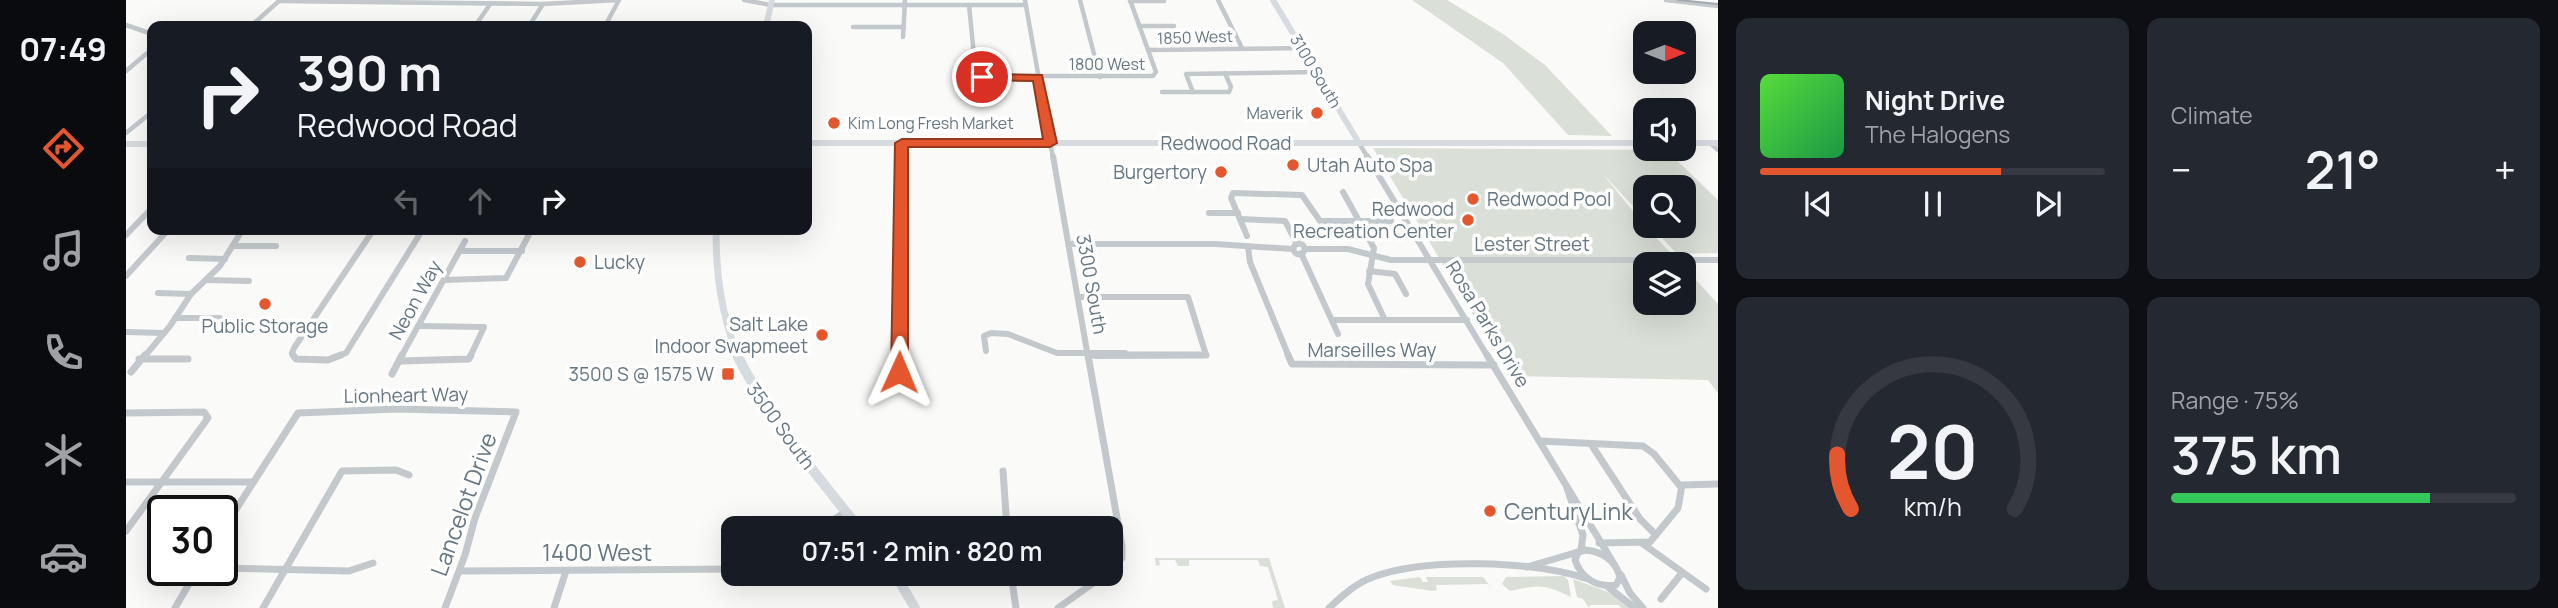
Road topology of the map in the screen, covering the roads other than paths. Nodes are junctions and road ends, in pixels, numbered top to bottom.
1 (279, 0) edge
2 (333, 0) edge
3 (619, 0) edge
4 (744, 0) edge
5 (1080, 0) edge
6 (1218, 0) edge
7 (1273, 0) edge
8 (1666, 0) edge
9 (1700, 0) edge
10 (602, 1) edge
11 (1130, 1) edge
12 (1164, 1) edge
13 (771, 2) edge
14 (905, 2) edge
15 (1025, 2) edge
16 (492, 3) junction
17 (543, 4) junction
18 (1718, 4) edge
19 (969, 5) junction
20 (256, 21) edge
21 (479, 21) edge
22 (532, 21) edge
23 (608, 21) edge
24 (766, 21) edge
25 (126, 25) edge
26 (1139, 26) junction
27 (1174, 26) dead end
28 (853, 27) dead end
29 (904, 27) junction
30 (147, 32) edge
31 (903, 37) dead end
32 (1242, 48) junction
33 (1302, 48) junction
34 (1148, 50) junction
35 (147, 53) edge
36 (126, 71) edge
37 (1317, 72) junction
38 (1225, 74) junction
39 (1038, 77) junction
40 (1100, 77) junction
41 (1162, 92) dead end
42 (1193, 92) junction
43 (147, 116) edge
44 (126, 133) edge
45 (812, 143) edge
46 (902, 143) junction
47 (1050, 143) junction
48 (1359, 143) junction
49 (1633, 143) edge
50 (1696, 143) edge
51 (1714, 143) edge
52 (126, 144) edge
53 (147, 144) edge
54 (1718, 150) edge
55 (1343, 192) dead end
56 (147, 213) edge
57 (1209, 214) dead end
58 (1239, 216) junction
59 (1359, 221) junction
60 (1391, 221) dead end
61 (126, 235) edge
62 (164, 235) edge
63 (239, 235) edge
64 (370, 235) edge
65 (419, 235) edge
66 (529, 235) edge
67 (716, 235) edge
68 (1247, 236) dead end
69 (466, 241) dead end
70 (1069, 244) junction
71 (233, 246) junction
72 (276, 246) dead end
73 (1295, 246) junction
74 (1248, 247) junction
75 (460, 251) junction
76 (522, 251) junction
77 (1304, 251) junction
78 (1372, 256) junction
79 (189, 258) dead end
80 (225, 259) junction
81 (1431, 260) junction
82 (1718, 260) edge
83 (1368, 271) junction
84 (126, 276) edge
85 (205, 280) junction
86 (444, 280) junction
87 (249, 281) dead end
88 (158, 293) dead end
89 (191, 294) junction
90 (1406, 294) dead end
91 (1078, 296) junction
92 (175, 318) junction
93 (220, 318) dead end
94 (1332, 320) junction
95 (1385, 320) junction
96 (1467, 320) junction
97 (419, 326) junction
98 (126, 332) edge
99 (164, 332) junction
100 (1338, 334) dead end
101 (986, 351) dead end
102 (1088, 353) junction
103 (139, 359) junction
104 (188, 359) dead end
105 (400, 361) junction
106 (1494, 365) junction
107 (131, 372) dead end
108 (899, 372) dead end
109 (392, 374) dead end
110 (126, 412) edge
111 (516, 412) joint
112 (1540, 441) junction
113 (1591, 444) junction
114 (1003, 471) dead end
115 (409, 475) dead end
116 (126, 482) edge
117 (161, 482) junction
118 (253, 482) junction
119 (1718, 484) edge
120 (1567, 486) junction
121 (1681, 486) junction
122 (238, 506) edge
123 (846, 512) junction
124 (840, 516) edge
125 (849, 516) edge
126 (1006, 516) edge
127 (1117, 516) edge
128 (126, 531) edge
129 (1656, 535) junction
130 (1599, 543) junction
131 (1643, 544) junction
132 (1579, 551) junction
133 (373, 562) dead end
134 (1614, 564) junction
135 (1527, 567) junction
136 (238, 569) edge
137 (721, 569) edge
138 (285, 570) junction
139 (460, 571) junction
140 (566, 571) junction
141 (1620, 573) junction
142 (1682, 573) junction
143 (1588, 579) junction
144 (188, 586) edge
145 (902, 586) edge
146 (1012, 586) edge
147 (1089, 586) edge
148 (1606, 586) junction
149 (1706, 589) dead end
150 (1661, 600) dead end
151 (174, 608) edge
152 (262, 608) edge
153 (445, 608) edge
154 (554, 608) edge
155 (915, 608) edge
156 (1016, 608) edge
157 (1058, 608) edge
158 (1329, 608) edge
159 (1635, 608) edge
160 (1643, 608) edge

1 - 2 street
1 - 20 street
2 - 16 street
3 - 10 street
3 - 23 street
4 - 13 street
5 - 40 street
6 - 32 street
7 - 33 main road, 3100 South
8 - 18 street
9 - 18 street
10 - 17 street
11 - 12 street
11 - 26 street
13 - 14 street
13 - 24 main road
14 - 19 street
14 - 29 street
15 - 19 street
15 - 39 street, 3300 South
16 - 17 street
16 - 21 street
17 - 22 street
19 - 39 street, 1800 West
25 - 30 street
26 - 27 street
26 - 34 street
28 - 29 street
29 - 31 street
32 - 33 street, 1850 West
32 - 34 street, 1850 West
33 - 37 main road, 3100 South
34 - 40 street, 1800 West
35 - 36 street
37 - 38 street
37 - 48 main road, 3100 South
38 - 42 street
38 - 42 street
39 - 40 street, 1800 West
39 - 47 street, 3300 South
41 - 42 street
43 - 44 street
45 - 46 main road, Redwood Road
46 - 47 main road, Redwood Road
46 - 108 street
47 - 48 main road, Redwood Road
47 - 70 street, 3300 South
48 - 49 main road, Redwood Road
48 - 81 street, Rosa Parks Drive
50 - 51 main road
51 - 54 street
52 - 53 main road
55 - 59 street
56 - 61 street
57 - 58 street
58 - 59 street
58 - 68 street
58 - 73 street
59 - 60 street
59 - 78 street
62 - 84 street
63 - 71 street
64 - 65 street
66 - 76 street
67 - 123 main road, 3500 South
69 - 75 street, Neon Way
70 - 74 street
70 - 91 street, 3300 South
71 - 72 street
71 - 80 street
73 - 74 street
73 - 77 street
74 - 106 street, Marseilles Way
75 - 76 street
75 - 86 street, Neon Way
76 - 86 street
77 - 78 street, Lester Street
77 - 94 street
78 - 81 street, Lester Street
78 - 83 street
79 - 80 street
80 - 85 street
81 - 82 street, Lester Street
81 - 96 street, Rosa Parks Drive
83 - 90 street
83 - 95 street
85 - 87 street
85 - 89 street
86 - 97 street, Neon Way
88 - 89 street
89 - 92 street
91 - 102 street, 3300 South
91 - 102 street
92 - 93 street
92 - 99 street
94 - 95 street
94 - 100 street
95 - 96 street
96 - 106 street, Rosa Parks Drive
97 - 105 street, Neon Way
97 - 105 street
98 - 99 street
99 - 103 street
101 - 102 street
102 - 127 street, 3300 South
103 - 104 street
103 - 107 street
105 - 109 street, Neon Way
106 - 112 street, Rosa Parks Drive
110 - 117 street
111 - 118 street, Lionheart Way
111 - 139 street, Lancelot Drive
112 - 113 street
112 - 120 street, Rosa Parks Drive
113 - 121 street
113 - 129 street
114 - 126 street
115 - 138 street
116 - 117 street
117 - 118 street
117 - 128 street
118 - 122 street
119 - 121 street
120 - 130 street, Rosa Parks Drive
120 - 132 street, Rosa Parks Drive
121 - 129 street
123 - 124 street
123 - 125 main road, 3500 South
129 - 131 street
130 - 131 street
130 - 134 street, Rosa Parks Drive
131 - 142 street
132 - 134 street
132 - 135 street
132 - 143 street, Rosa Parks Drive
133 - 138 street
134 - 141 street, Rosa Parks Drive
135 - 143 street
135 - 158 street
136 - 138 street
137 - 140 street, 1400 West
138 - 152 street
139 - 140 street, 1400 West
139 - 153 street, Lancelot Drive
140 - 154 street
141 - 148 street
141 - 160 street
142 - 149 street
142 - 150 street
143 - 148 street
144 - 151 street
145 - 155 main road
146 - 156 street
147 - 157 street
148 - 159 street

